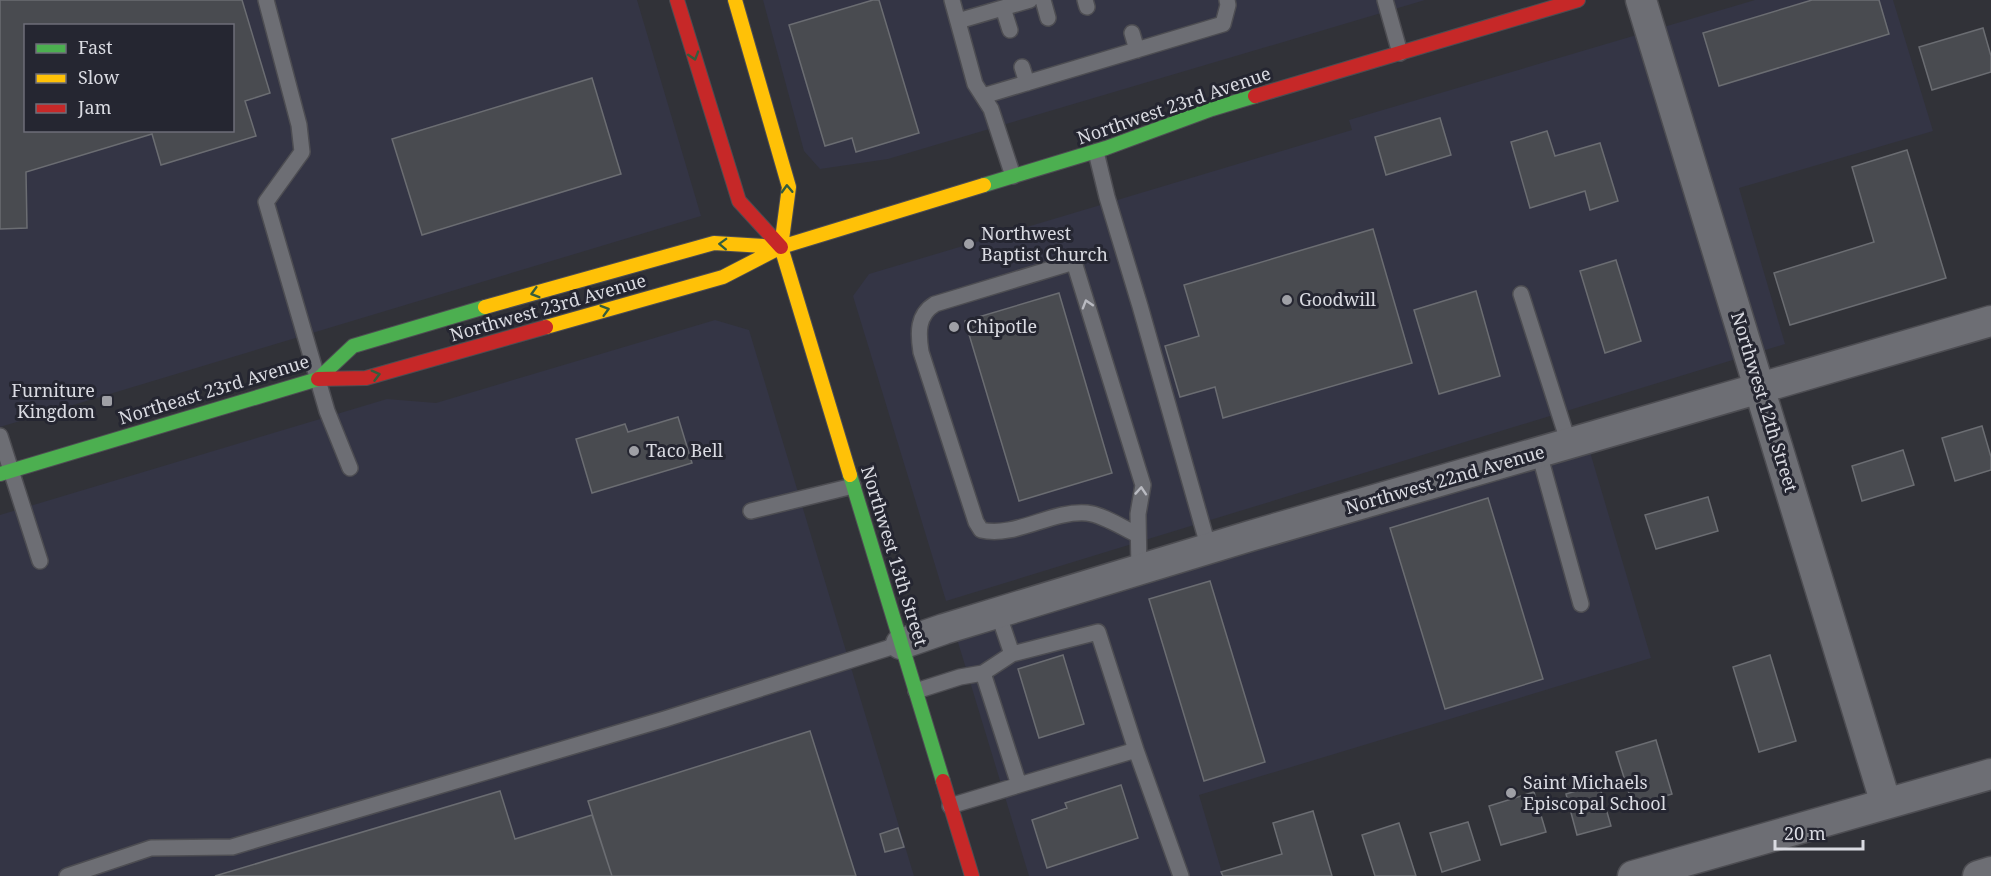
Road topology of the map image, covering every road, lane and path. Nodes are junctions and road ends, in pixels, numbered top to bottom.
1 (266, 0) edge
2 (677, 0) edge
3 (735, 0) edge
4 (952, 0) edge
5 (1030, 0) edge
6 (1043, 0) edge
7 (1227, 0) edge
8 (1385, 0) edge
9 (1578, 0) edge
10 (1641, 0) edge
11 (1003, 8) junction
12 (1048, 18) dead end
13 (957, 21) junction
14 (1168, 23) dead end
15 (1010, 30) dead end
16 (1132, 33) dead end
17 (1172, 39) junction
18 (1099, 45) dead end
19 (1137, 50) junction
20 (1400, 53) junction
21 (1059, 56) dead end
22 (1103, 60) junction
23 (1022, 67) dead end
24 (1064, 72) junction
25 (1027, 83) junction
26 (983, 96) junction
27 (1096, 152) junction
28 (1013, 176) junction
29 (781, 247) junction
30 (1521, 294) dead end
31 (1991, 321) edge
32 (430, 323) joint
33 (318, 379) junction
34 (1760, 389) junction
35 (0, 435) edge
36 (1569, 444) junction
37 (1539, 453) junction
38 (350, 468) dead end
39 (5, 472) edge
40 (853, 486) junction
41 (751, 511) dead end
42 (1138, 535) junction
43 (1209, 549) junction
44 (40, 561) dead end
45 (1139, 570) junction
46 (1581, 604) dead end
47 (998, 613) junction
48 (901, 644) junction
49 (1012, 654) junction
50 (983, 673) junction
51 (916, 691) junction
52 (1136, 750) junction
53 (1991, 774) edge
54 (1019, 785) junction
55 (1886, 804) junction
56 (950, 806) junction
57 (1991, 872) edge
58 (1177, 875) edge
59 (67, 876) edge
60 (972, 876) edge
61 (1633, 876) edge
62 (1978, 876) edge

1 - 33 lane
2 -> 29 main road, Northwest 13th Street
29 -> 3 main road, Northwest 13th Street
4 - 13 lane
5 - 11 lane
6 - 12 lane
7 - 17 lane
8 - 20 lane
9 - 20 main road, Northwest 23rd Avenue
10 - 34 street, Northwest 12th Street
11 - 13 lane
11 - 15 lane
13 - 26 lane
14 - 17 lane
16 - 19 lane
17 - 19 lane
18 - 22 lane
19 - 22 lane
20 - 27 main road, Northwest 23rd Avenue
21 - 24 lane
22 - 24 lane
23 - 25 lane
24 - 25 lane
25 - 26 lane
26 - 28 lane
27 - 28 main road, Northwest 23rd Avenue
27 - 43 lane
28 - 29 main road, Northwest 23rd Avenue
29 -> 32 main road, Northwest 23rd Avenue
33 -> 29 main road, Northwest 23rd Avenue
29 - 40 main road, Northwest 13th Street
30 - 36 lane
31 - 34 street, Northwest 22nd Avenue
32 - 33 main road, Northeast 23rd Avenue
33 - 38 lane
33 - 39 main road, Northeast 23rd Avenue
34 - 36 street, Northwest 22nd Avenue
34 - 55 street, Northwest 12th Street
35 - 39 lane
36 - 37 street, Northwest 22nd Avenue
37 - 43 street, Northwest 22nd Avenue
37 - 46 lane
39 - 44 lane
40 - 41 lane
40 - 48 main road, Northwest 13th Street
42 -> 42 lane
42 - 45 lane
43 - 45 street, Northwest 22nd Avenue
45 - 47 street, Northwest 22nd Avenue
47 - 48 street, Northwest 22nd Avenue
47 - 49 lane
48 - 51 main road, Northwest 13th Street
48 - 59 lane
49 - 50 lane
49 - 52 lane
50 - 51 lane
50 - 54 lane
51 - 56 main road, Northwest 13th Street
52 - 54 lane
52 - 58 lane
53 - 55 street
54 - 56 lane
55 - 61 street
56 - 60 main road, Northwest 13th Street
57 - 62 street

